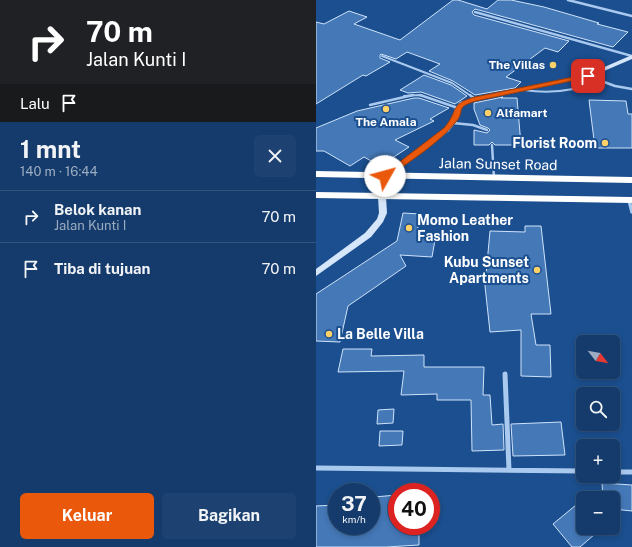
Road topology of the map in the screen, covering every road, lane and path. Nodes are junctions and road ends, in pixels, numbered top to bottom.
1 (568, 0) edge
2 (475, 12) dead end
3 (632, 16) edge
4 (382, 56) dead end
5 (632, 56) edge
6 (588, 76) junction
7 (600, 81) junction
8 (632, 89) edge
9 (523, 90) junction
10 (475, 99) junction
11 (370, 105) dead end
12 (458, 108) junction
13 (453, 123) junction
14 (487, 130) dead end
15 (492, 145) dead end
16 (316, 174) edge
17 (385, 176) junction
18 (494, 178) junction
19 (632, 180) edge
20 (316, 195) edge
21 (382, 197) junction
22 (631, 200) edge
23 (632, 212) edge
24 (316, 273) edge
25 (505, 374) dead end
26 (316, 468) edge
27 (509, 470) junction
28 (576, 471) edge
29 (620, 472) edge
30 (632, 472) edge

1 - 3 street
2 - 5 street
4 - 10 lane
5 - 6 street
6 - 7 street
6 - 9 street
7 - 8 street
7 - 9 lane
9 - 10 street
10 - 12 street
11 - 12 lane
12 - 13 street
13 - 14 lane
13 - 17 street
15 - 18 lane
16 - 17 highway, Jalan Sunset Road
17 - 18 highway, Jalan Sunset Road
17 - 21 street
18 - 19 highway, Jalan Sunset Road
20 - 21 highway
21 - 22 highway
21 - 24 street
22 - 23 street
25 - 27 street
26 - 27 street
27 - 28 street
29 - 30 street

